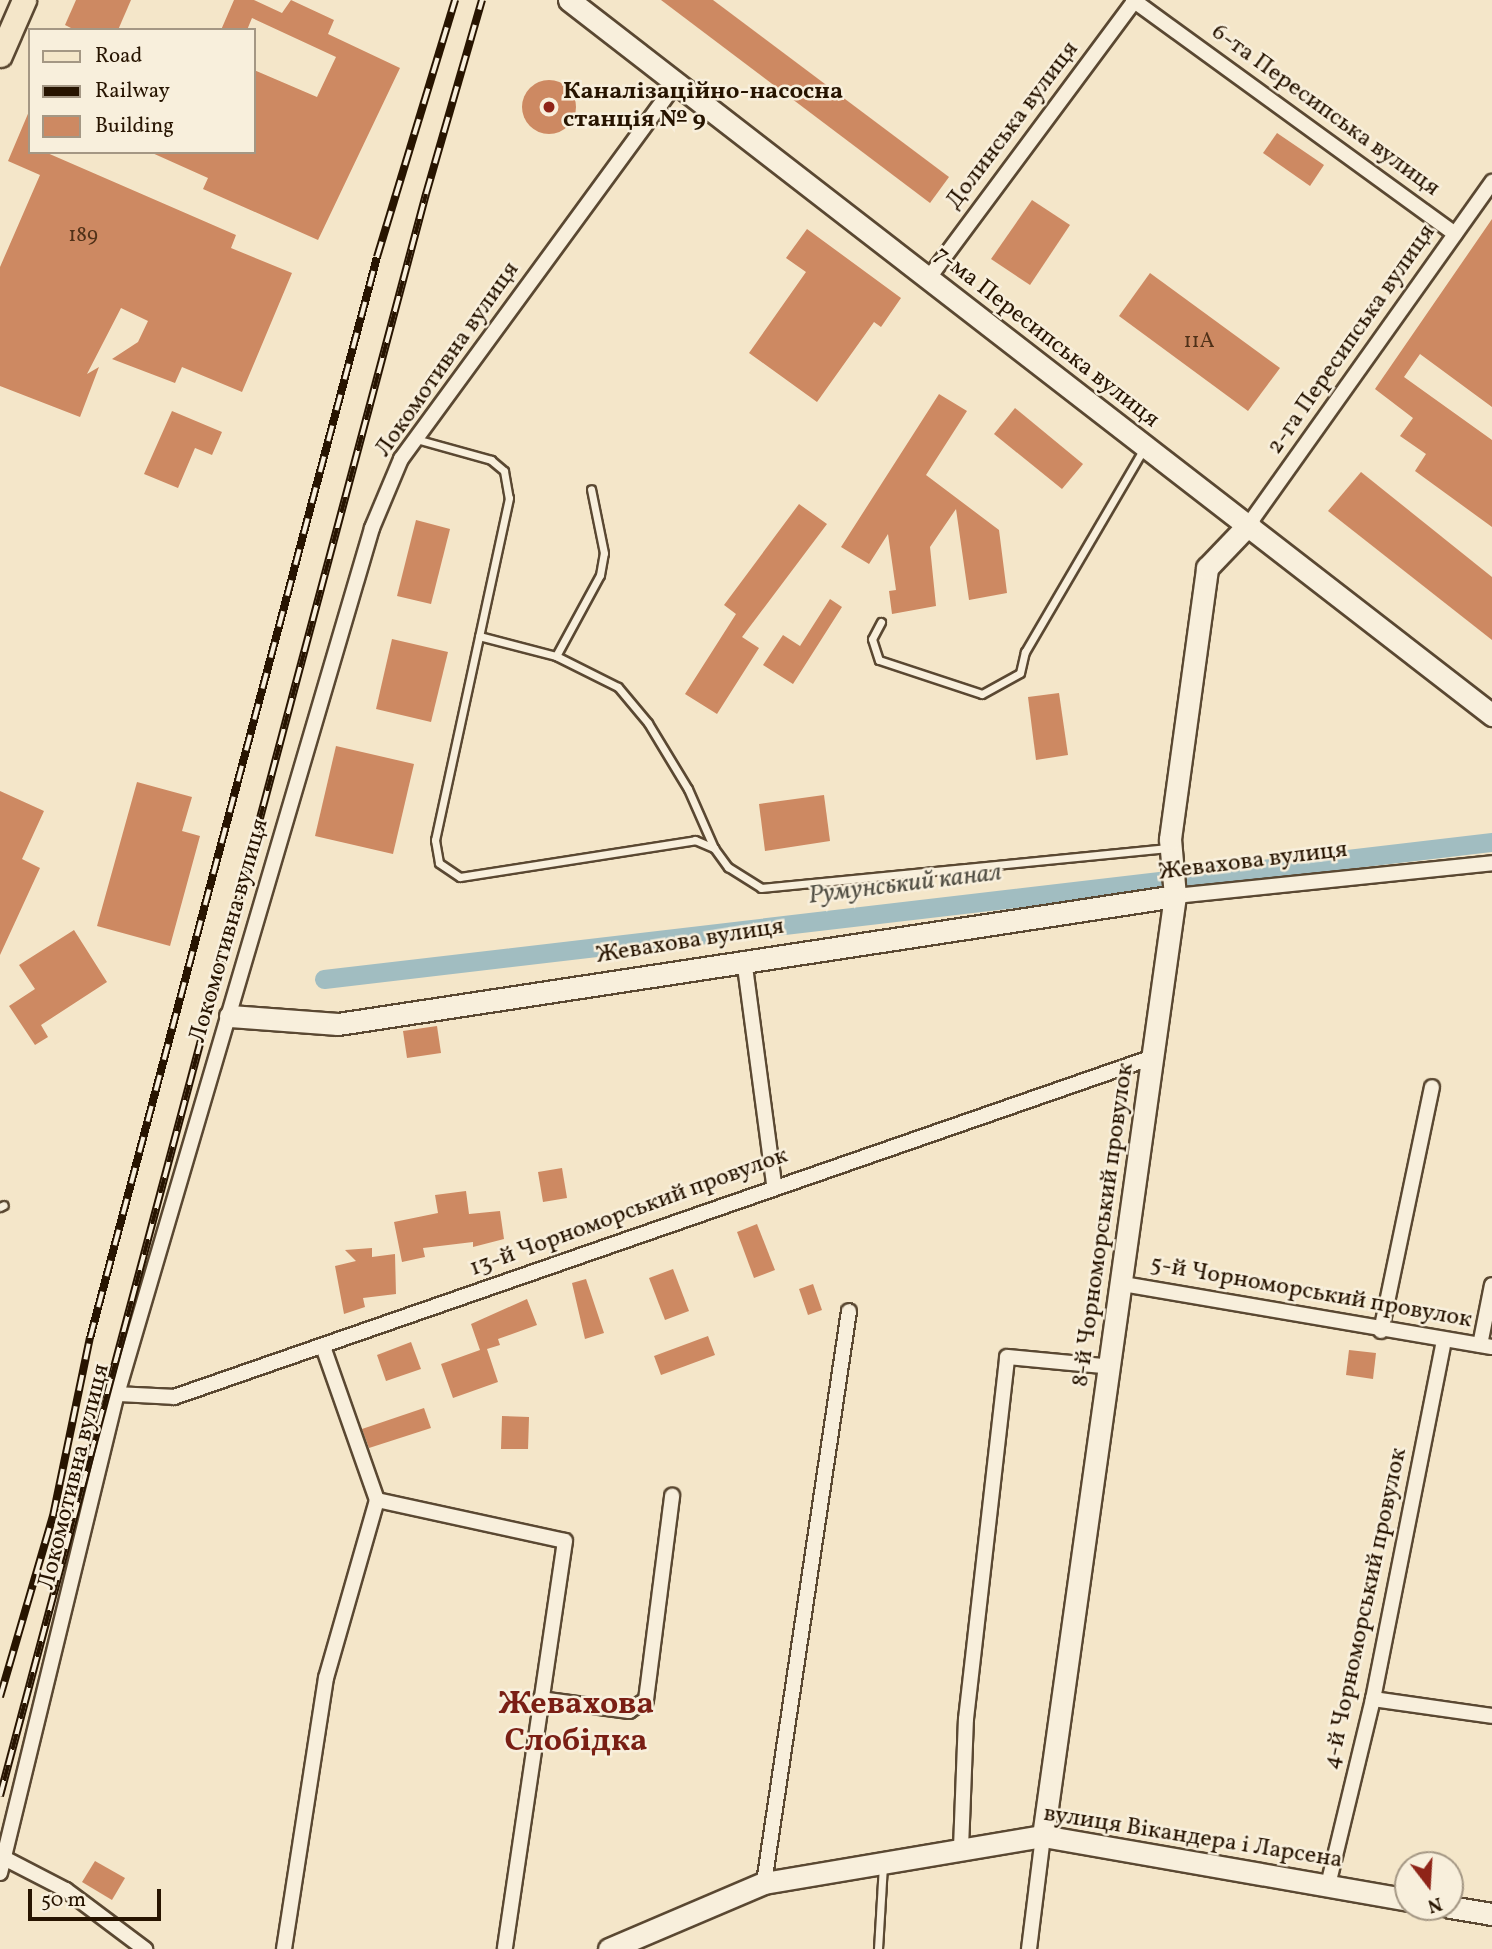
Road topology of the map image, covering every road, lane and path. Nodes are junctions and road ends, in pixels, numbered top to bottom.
1 (23, 0) edge
2 (569, 0) edge
3 (1134, 0) edge
4 (0, 55) edge
5 (677, 82) junction
6 (1492, 181) edge
7 (1455, 234) junction
8 (928, 279) junction
9 (415, 439) junction
10 (1144, 448) junction
11 (591, 489) dead end
12 (1249, 524) junction
13 (881, 622) dead end
14 (479, 636) junction
15 (556, 656) junction
16 (1492, 715) edge
17 (714, 848) junction
18 (1170, 848) junction
19 (1492, 863) edge
20 (1175, 896) junction
21 (744, 959) junction
22 (230, 1016) junction
23 (1153, 1057) junction
24 (1432, 1087) dead end
25 (774, 1185) junction
26 (1123, 1284) junction
27 (1492, 1285) edge
28 (849, 1311) dead end
29 (1381, 1331) junction
30 (1444, 1340) junction
31 (1486, 1346) edge
32 (323, 1347) junction
33 (1112, 1367) junction
34 (117, 1394) junction
35 (671, 1496) dead end
36 (377, 1500) junction
37 (540, 1699) junction
38 (1373, 1699) junction
39 (1492, 1716) edge
40 (1043, 1836) junction
41 (961, 1848) junction
42 (4, 1858) junction
43 (884, 1861) junction
44 (0, 1873) edge
45 (764, 1883) junction
46 (1328, 1885) junction
47 (1394, 1897) edge
48 (1464, 1909) edge
49 (1492, 1914) edge
50 (145, 1949) edge
51 (284, 1949) edge
52 (505, 1949) edge
53 (609, 1949) edge
54 (878, 1949) edge
55 (1028, 1949) edge

1 - 4 main road
2 - 5 street, 7-ма Пересипська вулиця
3 - 7 street, 6-та Пересипська вулиця
3 - 8 street, Долинська вулиця
5 - 8 street, 7-ма Пересипська вулиця
5 - 9 street, Локомотивна вулиця
6 - 7 street, 2-га Пересипська вулиця
7 - 12 street, 2-га Пересипська вулиця
8 - 10 street, 7-ма Пересипська вулиця
9 - 14 lane
9 - 22 street, Локомотивна вулиця
10 - 12 street, 7-ма Пересипська вулиця
10 - 13 lane
11 - 15 lane
12 - 16 street, 7-ма Пересипська вулиця
12 - 18 street, 8-й Чорноморський провулок
14 - 15 lane
14 - 17 lane
15 - 17 lane
17 - 18 lane
18 - 20 street, 8-й Чорноморський провулок
19 - 20 street, Жевахова вулиця
20 - 21 street, Жевахова вулиця
20 - 23 street, 8-й Чорноморський провулок
21 - 22 street, Жевахова вулиця
21 - 25 street
22 - 34 street, Локомотивна вулиця
23 - 25 street, 13-й Чорноморський провулок
23 - 26 street, 8-й Чорноморський провулок
24 - 29 street
25 - 32 street, 13-й Чорноморський провулок
26 - 29 street, 5-й Чорноморський провулок
26 - 33 street, 8-й Чорноморський провулок
27 - 31 street
28 - 45 street
29 - 30 street, 5-й Чорноморський провулок
30 - 31 street, 5-й Чорноморський провулок
30 - 38 street, 4-й Чорноморський провулок
32 - 34 street, 13-й Чорноморський провулок
32 - 36 street
33 - 40 street, 8-й Чорноморський провулок
33 - 41 street
34 - 42 street, Локомотивна вулиця
35 - 37 street
36 - 37 street
36 - 51 street
37 - 52 street
38 - 39 street
38 - 46 street, 4-й Чорноморський провулок
40 - 41 street, вулиця Вікандера і Ларсена
40 - 46 street, вулиця Вікандера і Ларсена
40 - 55 street, 8-й Чорноморський провулок
41 - 43 street, вулиця Вікандера і Ларсена
42 - 44 street, Локомотивна вулиця
42 - 50 street
43 - 45 street, вулиця Вікандера і Ларсена
43 - 54 lane
45 - 53 street, вулиця Вікандера і Ларсена
46 - 47 street, вулиця Вікандера і Ларсена
48 - 49 street

